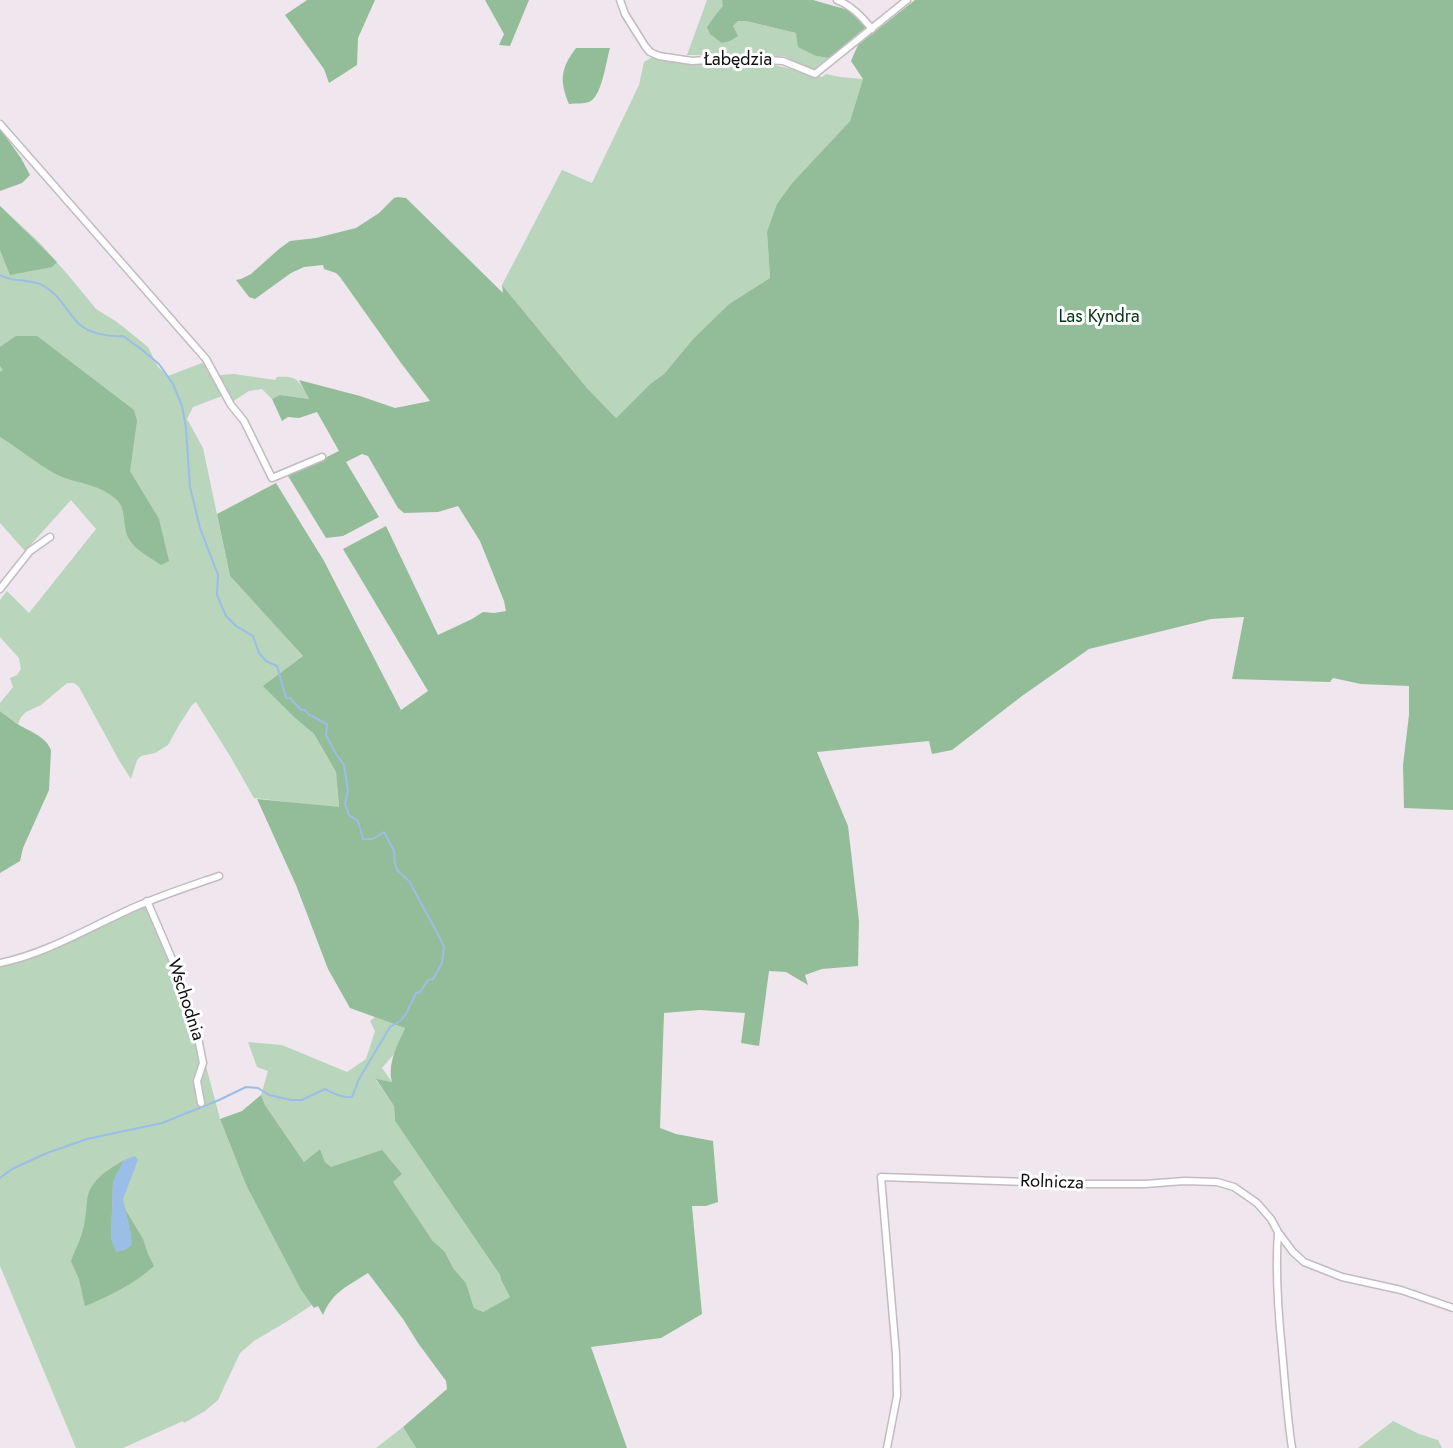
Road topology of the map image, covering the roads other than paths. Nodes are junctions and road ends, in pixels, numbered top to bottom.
1 (620, 0) edge
2 (837, 0) edge
3 (907, 0) edge
4 (872, 28) junction
5 (0, 124) edge
6 (322, 457) dead end
7 (50, 537) dead end
8 (0, 589) edge
9 (219, 876) dead end
10 (147, 901) junction
11 (0, 963) edge
12 (201, 1103) dead end
13 (1278, 1232) junction
14 (1453, 1308) edge
15 (887, 1448) edge
16 (1292, 1448) edge

1 - 4 street, Łabędzia
2 - 4 street
3 - 4 street, Łabędzia
5 - 6 street
7 - 8 street
9 - 10 street
10 - 11 street
10 - 12 street, Wschodnia
13 - 14 street, Rolnicza
13 - 15 street, Rolnicza
13 - 16 street

